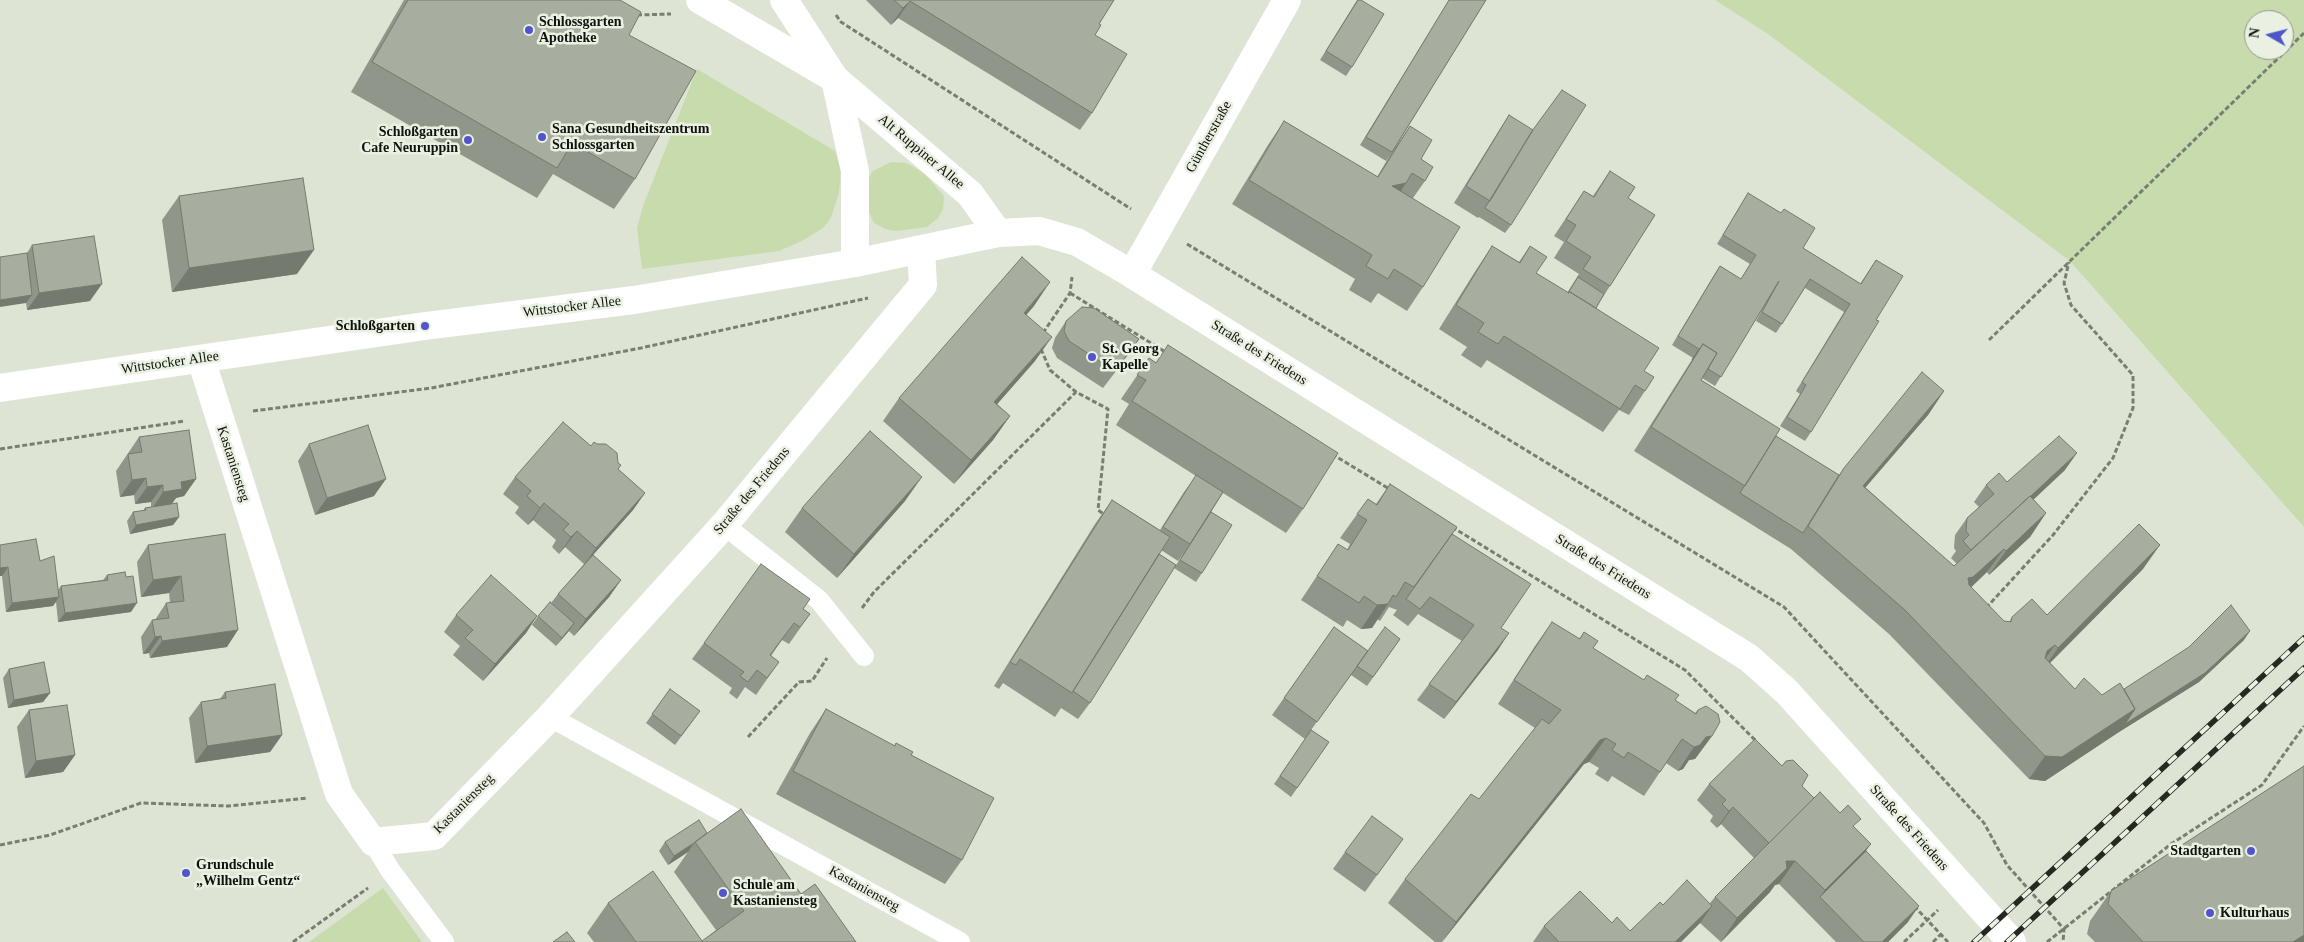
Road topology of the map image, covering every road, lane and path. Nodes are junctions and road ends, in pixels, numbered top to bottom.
1 (784, 0) edge
2 (1287, 0) edge
3 (703, 2) edge
4 (831, 7) dead end
5 (628, 12) edge
6 (2304, 33) edge
7 (835, 79) junction
8 (1159, 227) junction
9 (998, 233) junction
10 (921, 250) junction
11 (2070, 261) junction
12 (855, 264) junction
13 (1132, 274) junction
14 (923, 285) junction
15 (1043, 334) edge
16 (1989, 340) dead end
17 (1038, 342) edge
18 (1170, 355) edge
19 (201, 359) junction
20 (0, 388) edge
21 (1076, 392) junction
22 (218, 416) junction
23 (0, 449) edge
24 (1330, 453) edge
25 (1397, 494) edge
26 (1106, 515) edge
27 (724, 525) junction
28 (1448, 525) edge
29 (1981, 614) edge
30 (844, 632) junction
31 (864, 656) dead end
32 (550, 717) junction
33 (2304, 726) edge
34 (748, 737) dead end
35 (1759, 744) edge
36 (340, 794) junction
37 (373, 842) junction
38 (0, 845) edge
39 (390, 870) junction
40 (1960, 886) junction
41 (1907, 899) edge
42 (1928, 920) junction
43 (2064, 929) junction
44 (1941, 934) junction
45 (2011, 941) edge
46 (293, 942) edge
47 (444, 942) edge
48 (960, 942) edge
49 (1904, 942) edge
50 (1933, 942) edge
51 (1948, 942) edge
52 (2047, 942) edge
53 (2064, 942) edge

1 - 7 street
2 - 8 street, Güntherstraße
3 - 5 path
3 - 7 street, Alt Ruppiner Allee
4 - 8 path
6 - 11 path
7 - 9 street, Alt Ruppiner Allee
7 - 12 street
8 - 13 street, Güntherstraße
8 - 43 path
9 - 10 street, Wittstocker Allee
9 - 13 street, Wittstocker Allee
10 - 12 street, Wittstocker Allee
10 - 14 street
11 - 16 path
11 - 29 path
12 - 19 street, Wittstocker Allee
13 - 40 street, Straße des Friedens
14 - 22 path
14 - 27 street, Straße des Friedens
15 - 18 path
17 - 21 path
19 - 20 street, Wittstocker Allee
19 - 22 street, Kastaniensteg
21 - 26 path
21 - 30 path
22 - 23 path
22 - 36 street, Kastaniensteg
24 - 25 path
27 - 30 lane
27 - 32 street, Straße des Friedens
28 - 35 path
30 - 31 lane
30 - 34 path
32 - 37 street, Kastaniensteg
32 - 48 lane, Kastaniensteg
33 - 43 path
36 - 37 street, Kastaniensteg
36 - 38 path
37 - 39 lane
39 - 46 path
39 - 47 lane
40 - 42 path
40 - 45 street, Straße des Friedens
41 - 42 path
42 - 44 path
42 - 49 path
43 - 52 path
43 - 53 path
44 - 50 path
44 - 51 path

